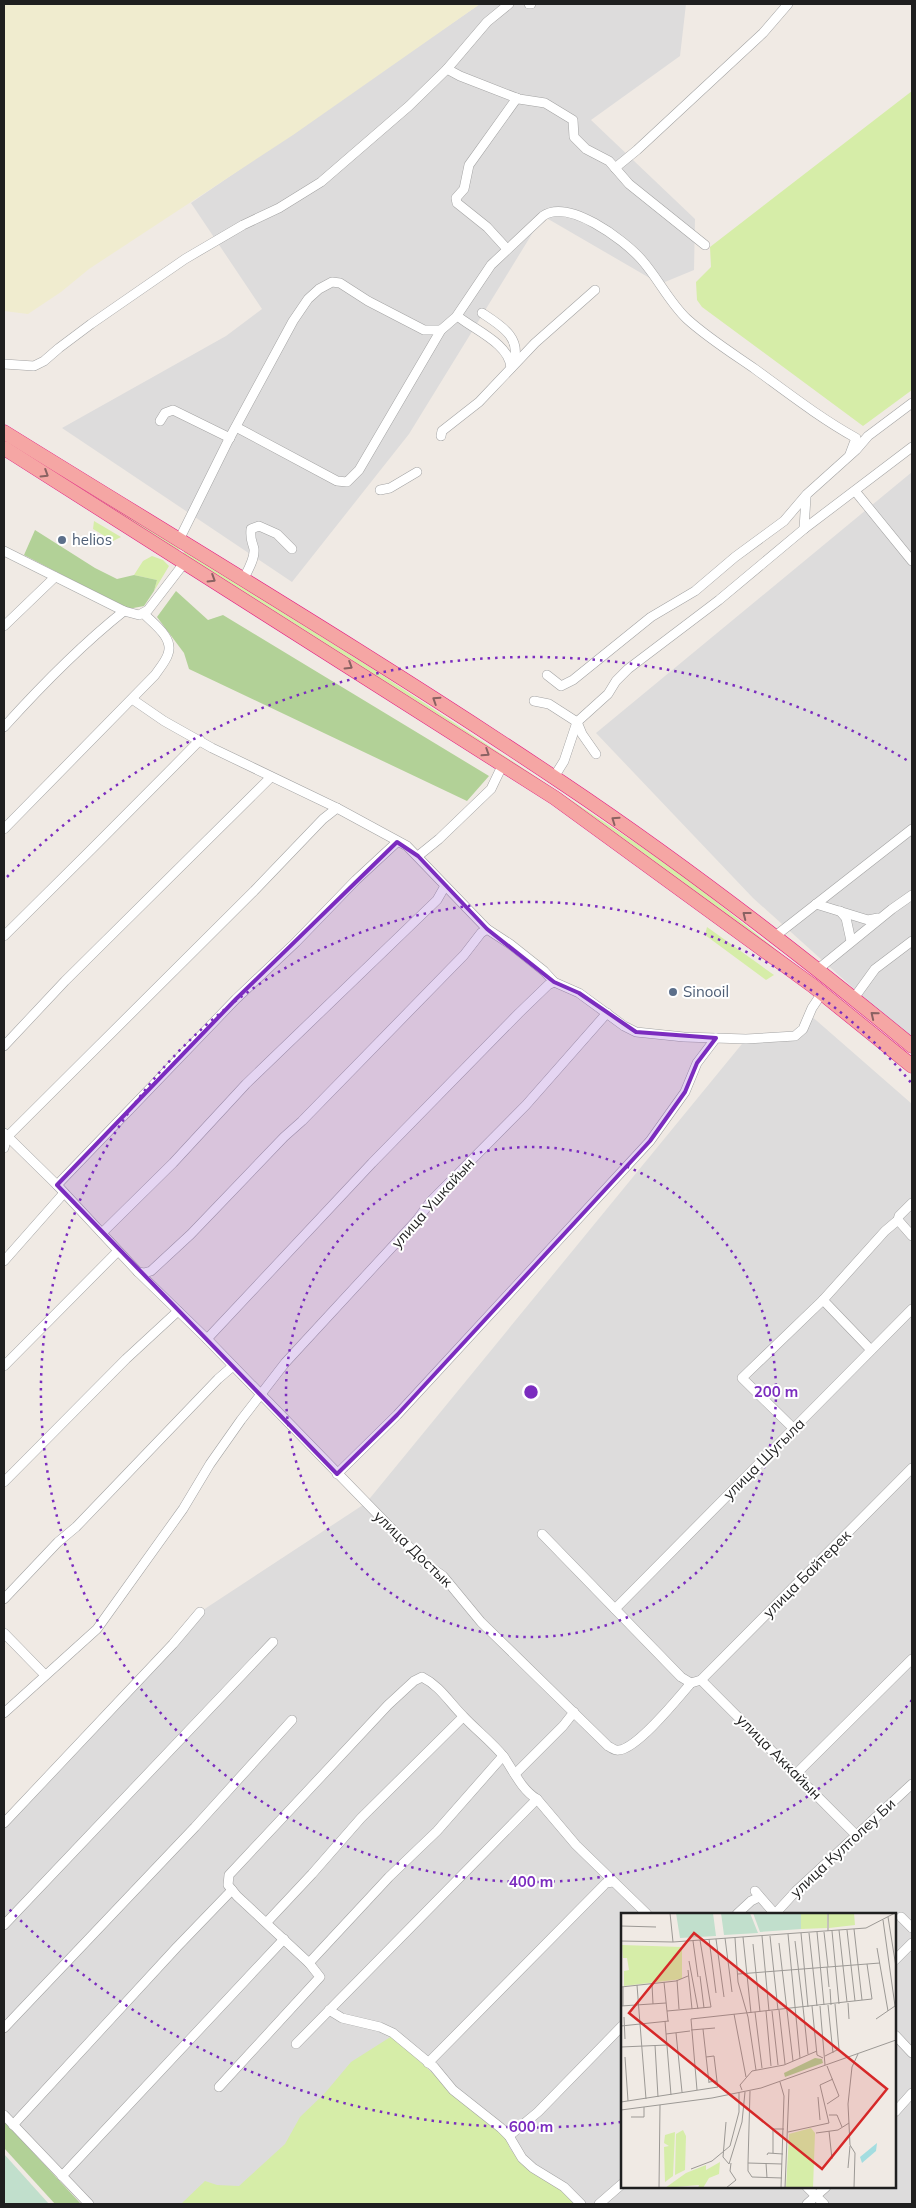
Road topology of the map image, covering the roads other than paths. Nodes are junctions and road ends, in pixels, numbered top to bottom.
1 (509, 4) edge
2 (788, 4) edge
3 (447, 69) junction
4 (518, 98) junction
5 (615, 168) junction
6 (705, 245) dead end
7 (506, 249) junction
8 (594, 290) dead end
9 (482, 313) dead end
10 (460, 318) dead end
11 (441, 330) junction
12 (4, 364) edge
13 (511, 368) junction
14 (912, 403) edge
15 (160, 421) dead end
16 (236, 427) junction
17 (4, 432) edge
18 (441, 436) dead end
19 (230, 438) junction
20 (912, 447) edge
21 (4, 448) edge
22 (850, 454) junction
23 (417, 472) dead end
24 (380, 490) dead end
25 (855, 491) junction
26 (807, 494) junction
27 (804, 529) junction
28 (179, 540) junction
29 (292, 549) dead end
30 (4, 551) edge
31 (912, 561) edge
32 (185, 562) junction
33 (55, 577) junction
34 (243, 580) junction
35 (124, 611) junction
36 (144, 614) junction
37 (4, 626) edge
38 (547, 675) dead end
39 (132, 699) junction
40 (534, 701) dead end
41 (577, 722) junction
42 (4, 727) edge
43 (200, 740) junction
44 (596, 754) dead end
45 (504, 764) junction
46 (271, 777) junction
47 (554, 777) junction
48 (337, 808) junction
49 (4, 829) edge
50 (912, 830) edge
51 (398, 842) junction
52 (418, 856) junction
53 (445, 886) junction
54 (912, 895) edge
55 (816, 904) junction
56 (840, 910) junction
57 (880, 918) junction
58 (487, 929) junction
59 (4, 936) edge
60 (774, 937) junction
61 (912, 940) edge
62 (851, 941) junction
63 (819, 972) junction
64 (554, 982) junction
65 (817, 990) junction
66 (854, 998) junction
67 (607, 1013) junction
68 (716, 1038) junction
69 (4, 1046) edge
70 (912, 1046) edge
71 (912, 1066) edge
72 (6, 1135) edge
73 (4, 1148) edge
74 (57, 1185) junction
75 (64, 1193) junction
76 (912, 1203) edge
77 (898, 1220) junction
78 (102, 1233) junction
79 (912, 1236) edge
80 (118, 1251) junction
81 (4, 1261) edge
82 (138, 1272) junction
83 (823, 1300) junction
84 (912, 1309) edge
85 (178, 1311) junction
86 (207, 1339) junction
87 (871, 1350) junction
88 (4, 1366) edge
89 (233, 1366) junction
90 (260, 1394) junction
91 (794, 1428) junction
92 (912, 1468) edge
93 (337, 1474) junction
94 (4, 1482) edge
95 (542, 1534) dead end
96 (4, 1599) edge
97 (616, 1609) junction
98 (200, 1612) dead end
99 (4, 1633) edge
100 (273, 1642) dead end
101 (912, 1659) edge
102 (45, 1675) junction
103 (701, 1680) junction
104 (691, 1683) junction
105 (574, 1712) junction
106 (4, 1714) edge
107 (463, 1717) junction
108 (292, 1720) dead end
109 (503, 1756) junction
110 (515, 1774) junction
111 (796, 1774) junction
112 (912, 1784) edge
113 (537, 1799) junction
114 (4, 1823) edge
115 (856, 1835) junction
116 (613, 1882) junction
117 (232, 1890) junction
118 (646, 1913) edge
119 (739, 1913) edge
120 (774, 1913) edge
121 (776, 1913) edge
122 (901, 1917) dead end
123 (266, 1922) junction
124 (4, 1925) edge
125 (912, 1928) edge
126 (284, 1939) junction
127 (912, 1943) edge
128 (896, 1959) edge
129 (309, 1963) junction
130 (329, 2010) junction
131 (621, 2027) edge
132 (4, 2028) edge
133 (896, 2036) edge
134 (296, 2044) dead end
135 (912, 2053) edge
136 (428, 2063) junction
137 (219, 2087) dead end
138 (912, 2093) edge
139 (896, 2111) edge
140 (4, 2115) edge
141 (13, 2125) junction
142 (509, 2136) junction
143 (62, 2176) junction
144 (621, 2185) edge
145 (809, 2188) edge
146 (825, 2188) edge
147 (817, 2196) junction
148 (89, 2204) edge
149 (581, 2204) edge
150 (599, 2204) edge
151 (807, 2204) edge
152 (824, 2204) edge

1 - 3 street
2 - 5 street
3 - 4 street
3 - 12 street
4 - 5 street
4 - 7 street
5 - 6 street
7 - 11 street
7 - 22 street
8 - 13 street
9 - 13 street
10 - 13 street
11 - 16 street
11 - 16 street
13 - 18 street
14 - 22 street
15 - 19 street
16 - 19 street
17 - 28 highway
19 - 28 street
20 - 25 street
21 -> 32 highway
22 - 26 street
23 - 24 street
25 - 27 street
25 - 31 street
26 - 27 street
26 - 38 street
27 - 41 street
28 - 34 highway
29 - 34 street
30 - 33 street
32 - 36 street
32 -> 45 highway
33 - 35 street
33 - 37 street
47 -> 34 highway
35 - 36 street
35 - 42 street
36 - 39 street
39 - 43 street
39 - 49 street
40 - 41 street
41 - 44 street
41 - 47 street
43 - 46 street
43 - 59 street
45 - 52 street
45 - 65 highway
46 - 48 street
46 - 69 street
60 -> 47 highway
48 - 51 street
48 - 72 street
50 - 55 street
51 - 52 street
51 - 74 street
52 - 53 street
53 - 58 street
53 - 78 street
54 - 57 street
55 - 56 street
55 - 60 street
56 - 57 street
56 - 62 street
57 - 62 street
58 - 64 street
58 - 82 street
60 - 63 highway
61 - 66 street
62 - 63 street
63 - 65 highway
63 - 66 highway
64 - 67 street
64 - 86 street
65 - 68 street
65 - 71 highway
70 -> 66 highway
67 - 68 street
67 - 90 street, улица Ушкайын
68 - 93 street
72 - 73 street
72 - 74 street, улица Достык
74 - 75 street, улица Достык
75 - 78 street, улица Достык
75 - 81 street
76 - 77 street
77 - 79 street
77 - 83 street
78 - 80 street, улица Достык
80 - 82 street, улица Достык
80 - 88 street
82 - 85 street, улица Достык
83 - 87 street
83 - 91 street
84 - 87 street, улица Шугыла
85 - 86 street, улица Достык
85 - 94 street
86 - 89 street, улица Достык
87 - 91 street, улица Шугыла
89 - 90 street, улица Достык
89 - 96 street
90 - 93 street, улица Достык
90 - 102 street, улица Ушкайын
91 - 97 street, улица Шугыла
92 - 103 street, улица Байтерек
93 - 105 street, улица Достык
95 - 97 street
97 - 104 street
98 - 114 street
99 - 102 street
100 - 124 street
101 - 111 street
102 - 106 street, улица Ушкайын
103 - 104 street
103 - 111 street, улица Аккайын
104 - 105 street, улица Достык
105 - 110 street
107 - 109 street
107 - 117 street
107 - 123 street
108 - 132 street
109 - 110 street
109 - 129 street
110 - 113 street
111 - 115 street, улица Аккайын
112 - 115 street, улица Култолеу Би
113 - 116 street
113 - 130 street
115 - 121 street, улица Култолеу Би
116 - 118 street
116 - 136 street
117 - 123 street
117 - 141 street
119 - 120 street
122 - 125 street
123 - 126 street
126 - 129 street
126 - 143 street
127 - 128 street
129 - 137 street
130 - 134 street
130 - 136 street
131 - 142 street
133 - 135 street
136 - 142 street
138 - 139 street
140 - 141 street
141 - 143 street
142 - 149 street
143 - 148 street
144 - 150 street
145 - 147 street
146 - 147 street
147 - 151 street
147 - 152 street

